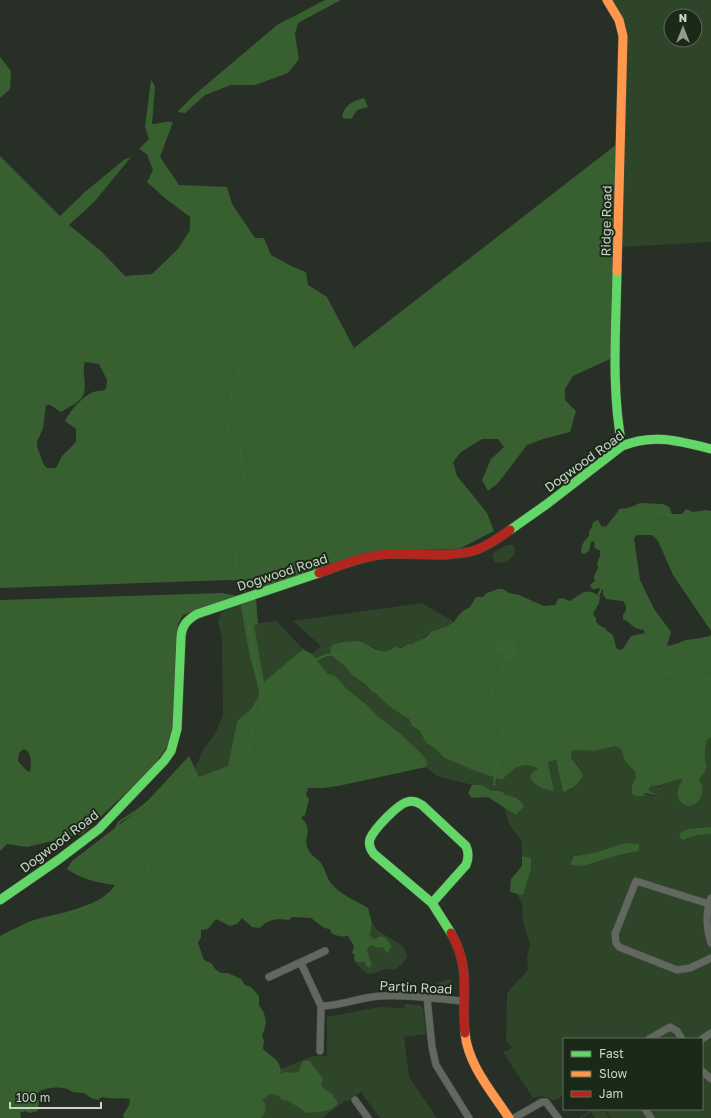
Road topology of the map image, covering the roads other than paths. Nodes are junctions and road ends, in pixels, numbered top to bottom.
1 (607, 0) edge
2 (622, 446) junction
3 (711, 449) edge
4 (0, 900) edge
5 (710, 901) edge
6 (432, 903) junction
7 (711, 943) edge
8 (325, 952) dead end
9 (711, 958) edge
10 (301, 962) junction
11 (269, 977) dead end
12 (427, 998) junction
13 (464, 1001) junction
14 (321, 1006) junction
15 (651, 1038) edge
16 (681, 1038) edge
17 (320, 1051) dead end
18 (703, 1072) edge
19 (711, 1079) edge
20 (355, 1100) dead end
21 (368, 1118) edge
22 (469, 1118) edge
23 (509, 1118) edge
24 (514, 1118) edge
25 (558, 1118) edge

1 - 2 street, Ridge Road
2 - 3 street, Dogwood Road
2 - 4 street, Dogwood Road
5 - 7 street
5 - 9 street
6 - 6 street
6 - 13 street
8 - 10 street
10 - 11 street
10 - 14 street
12 - 13 street, Partin Road
12 - 14 street, Partin Road
12 - 22 street
13 - 23 street
14 - 17 street
15 - 16 street
18 - 19 street
20 - 21 street
24 - 25 street

